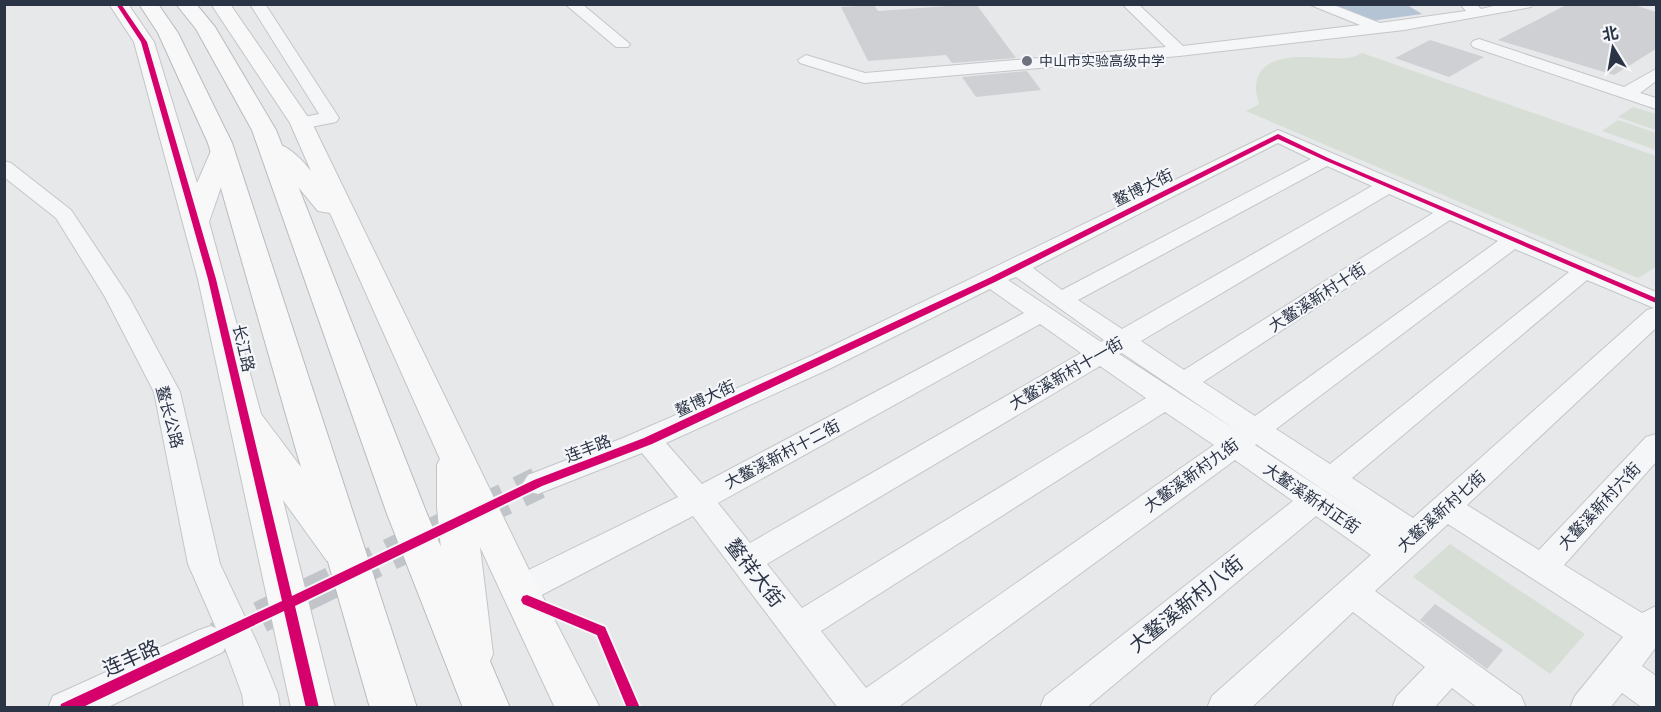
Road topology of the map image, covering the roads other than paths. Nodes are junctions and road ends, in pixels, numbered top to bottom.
1 (118, 4) edge
2 (148, 4) edge
3 (185, 4) edge
4 (572, 4) edge
5 (1129, 4) edge
6 (1315, 4) edge
7 (1526, 4) edge
8 (1472, 9) edge
9 (243, 11) edge
10 (1381, 28) junction
11 (622, 44) dead end
12 (1479, 44) dead end
13 (1179, 51) junction
14 (806, 60) dead end
15 (1656, 74) edge
16 (1626, 94) junction
17 (1656, 104) edge
18 (271, 148) junction
19 (222, 149) junction
20 (1326, 159) junction
21 (4, 167) edge
22 (1387, 186) junction
23 (1449, 212) junction
24 (196, 221) junction
25 (351, 230) junction
26 (1513, 240) junction
27 (1016, 266) junction
28 (1585, 270) junction
29 (992, 280) junction
30 (1656, 301) edge
31 (1051, 307) junction
32 (1656, 315) edge
33 (1111, 347) junction
34 (1175, 390) junction
35 (244, 414) junction
36 (1245, 437) junction
37 (648, 441) junction
38 (1656, 444) edge
39 (454, 452) junction
40 (538, 483) tunnel mouth
41 (1322, 490) junction
42 (698, 500) junction
43 (1446, 507) junction
44 (1404, 545) junction
45 (746, 561) junction
46 (351, 563) junction
47 (1542, 568) junction
48 (520, 590) junction
49 (1352, 592) junction
50 (798, 628) junction
51 (1651, 628) edge
52 (211, 641) tunnel mouth
53 (1450, 665) junction
54 (481, 695) edge
55 (1604, 695) edge
56 (1656, 696) edge
57 (66, 708) edge
58 (262, 708) edge
59 (313, 708) edge
60 (394, 708) edge
61 (578, 708) edge
62 (860, 708) edge
63 (867, 708) edge
64 (1058, 708) edge
65 (1225, 708) edge
66 (1410, 708) edge
67 (1508, 708) edge

1 - 24 main road, 长江路
2 - 19 highway
3 - 18 highway
4 - 11 street
5 - 13 street
6 - 10 street
7 - 8 street
8 - 10 street
9 - 25 main road
10 - 13 street
12 - 16 street
13 - 14 street
15 - 16 street
16 - 17 street
18 - 25 main road
18 - 54 highway
19 - 24 main road
19 - 46 highway
20 - 22 street, 鳌博大街
20 - 27 street, 鳌博大街
20 - 31 street, 大鳌溪新村十二街
21 - 58 street, 鳌长公路
22 - 23 street, 鳌博大街
22 - 33 street, 大鳌溪新村十一街
23 - 26 street, 鳌博大街
23 - 34 street, 大鳌溪新村十街
24 - 35 main road, 长江路
25 - 39 main road
26 - 28 street, 鳌博大街
26 - 36 street, 大鳌溪新村九街
27 - 29 street, 鳌博大街
27 - 31 street, 大鳌溪新村正街
28 - 30 street, 鳌博大街
28 - 41 street, 大鳌溪新村八街
29 - 31 street, 大鳌溪新村正街
29 - 37 street, 鳌博大街
31 - 33 street, 大鳌溪新村正街
31 - 42 street, 大鳌溪新村十二街
32 - 43 street, 大鳌溪新村七街
33 - 34 street, 大鳌溪新村正街
33 - 45 street, 大鳌溪新村十一街
34 - 36 street, 大鳌溪新村正街
34 - 50 street, 大鳌溪新村十街
35 - 46 main road
35 - 59 main road, 长江路
36 - 41 street, 大鳌溪新村正街
36 - 63 street, 大鳌溪新村九街
37 - 40 street, 连丰路
37 - 42 street, 鳌祥大街
38 - 47 street, 大鳌溪新村六街
39 - 48 main road
39 - 54 main road
41 - 44 street, 大鳌溪新村正街
41 - 64 street, 大鳌溪新村八街
42 - 45 street, 鳌祥大街
42 - 48 street, 大鳌溪新村十二街
43 - 44 street, 大鳌溪新村七街
43 - 47 street
44 - 49 street, 大鳌溪新村七街
45 - 50 street, 鳌祥大街
46 - 60 highway
47 - 51 street
48 - 61 main road
49 - 53 street
49 - 65 street, 大鳌溪新村七街
50 - 62 street, 鳌祥大街
51 - 55 street
52 - 57 street, 连丰路
53 - 66 street
53 - 67 street
55 - 56 street

